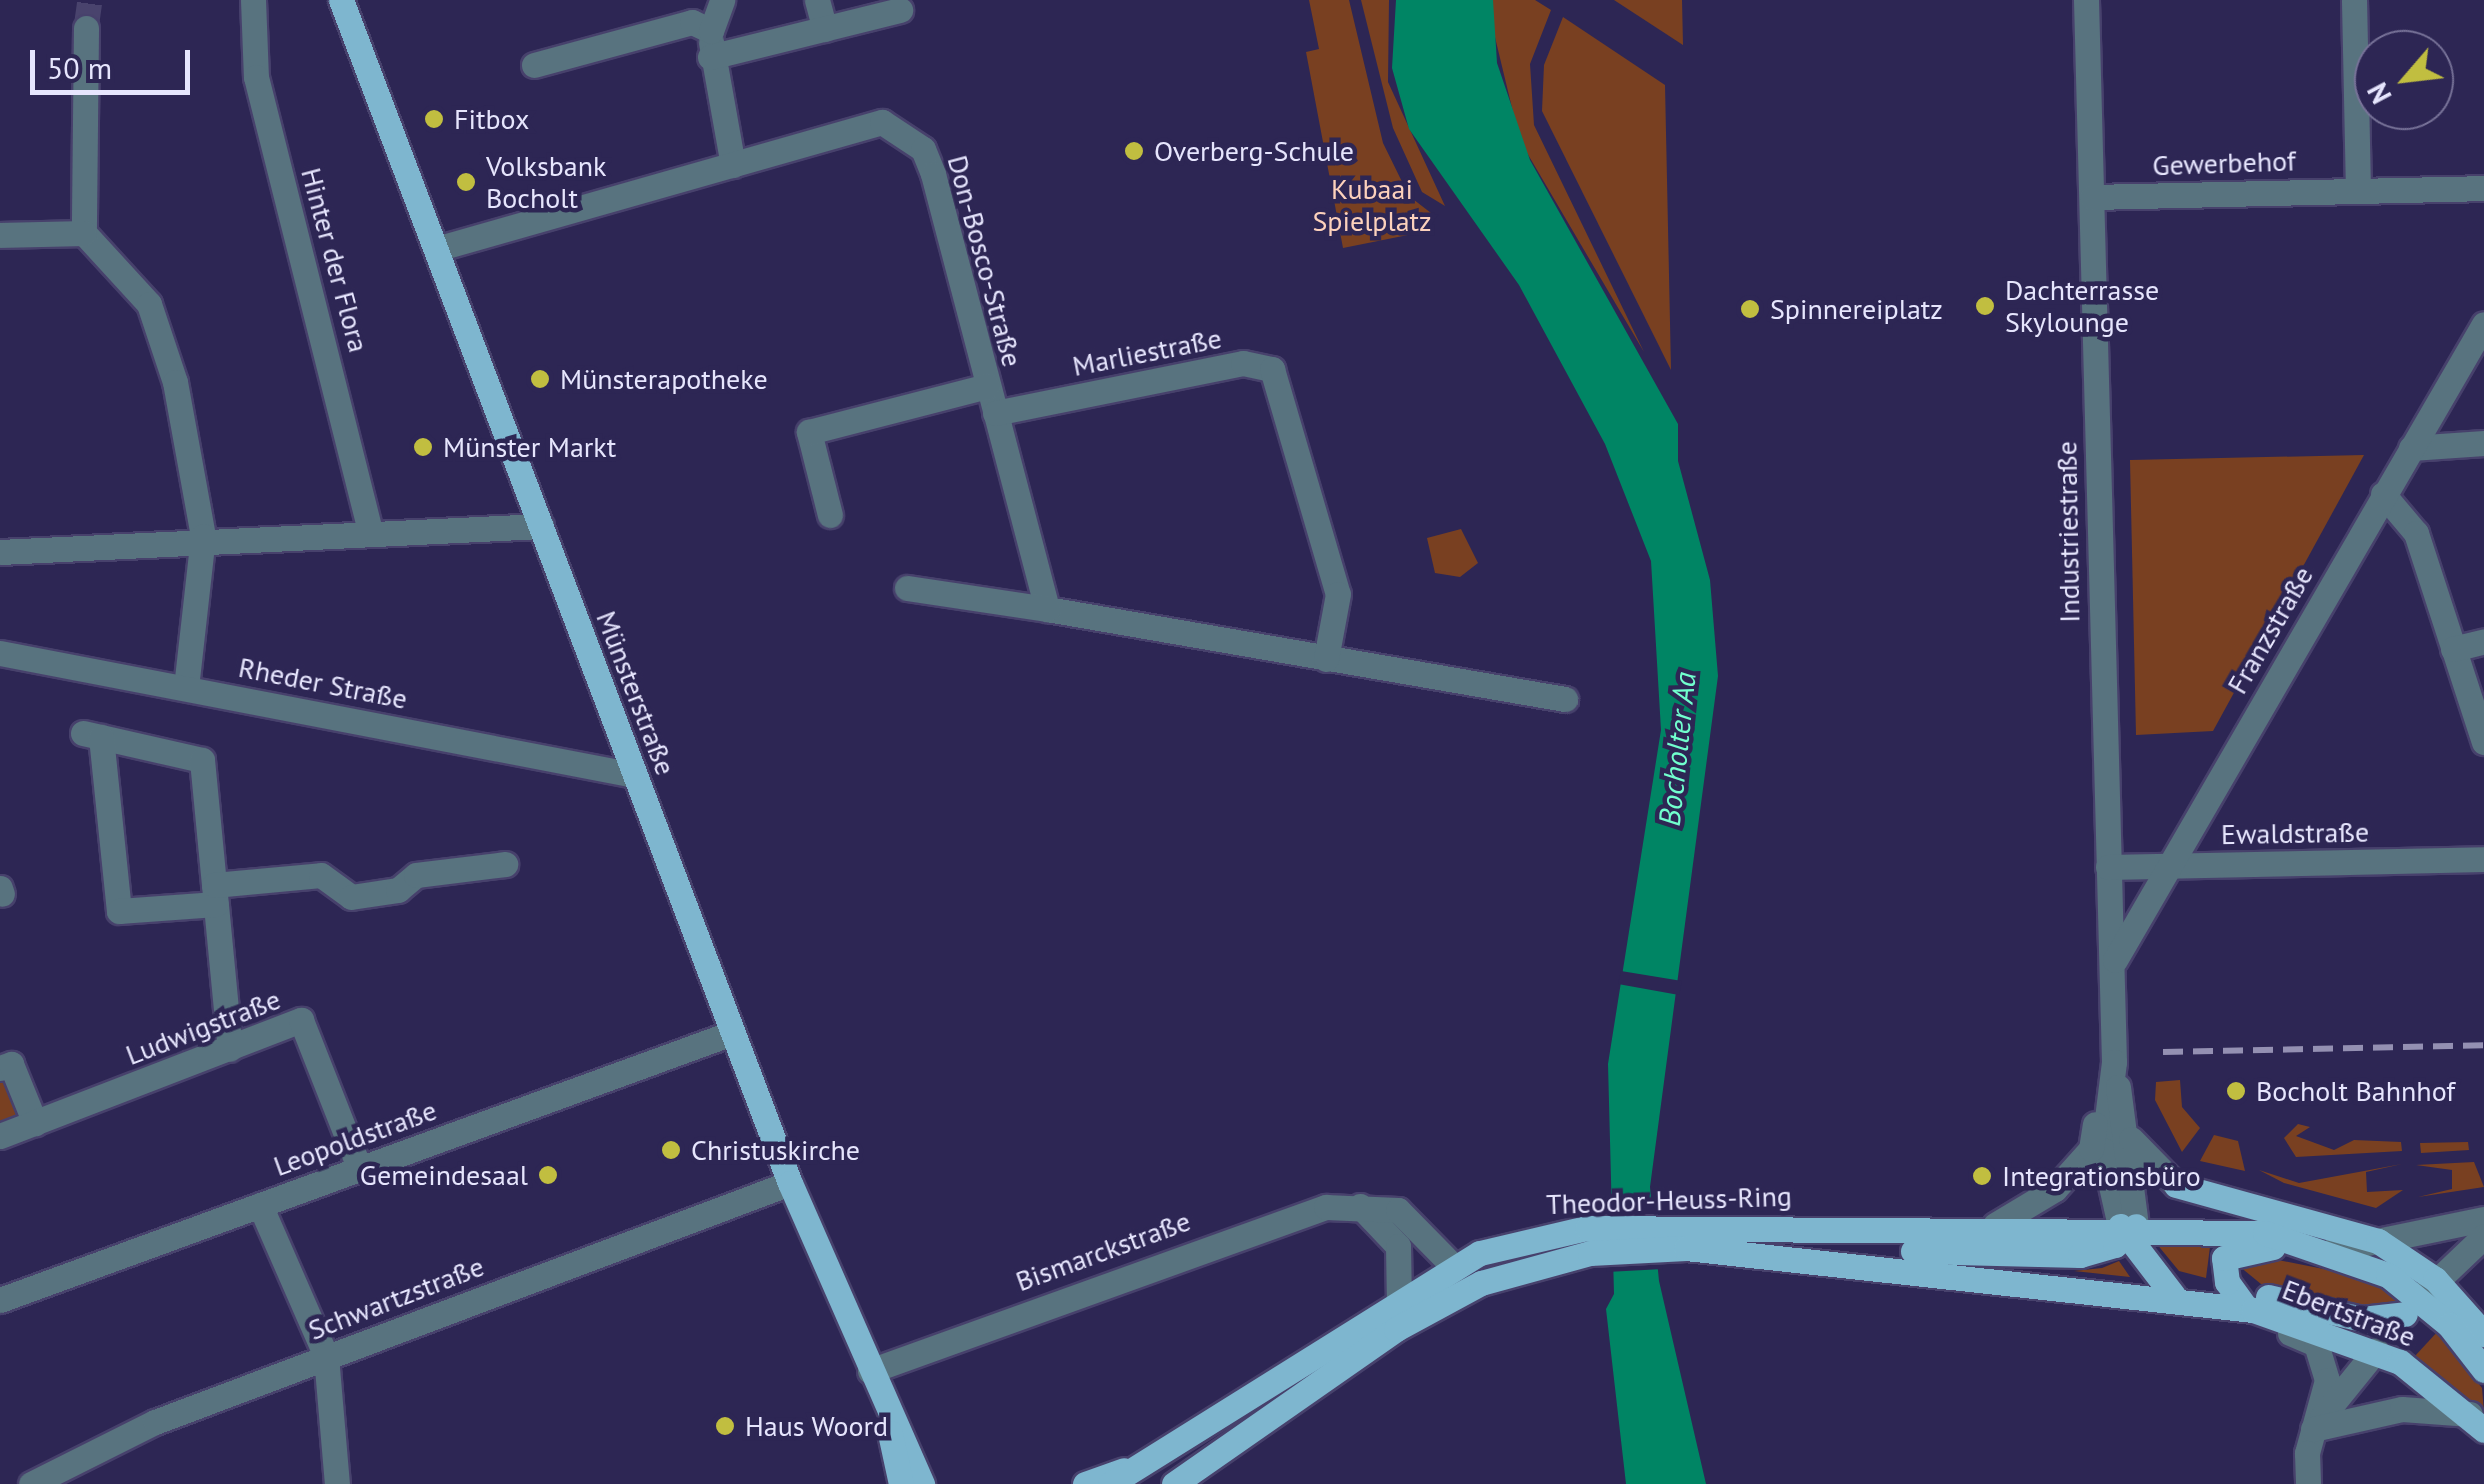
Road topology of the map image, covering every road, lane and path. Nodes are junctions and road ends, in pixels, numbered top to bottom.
1 (253, 0) edge
2 (341, 0) edge
3 (722, 0) edge
4 (817, 0) edge
5 (2086, 0) edge
6 (2354, 0) edge
7 (900, 10) dead end
8 (86, 28) tunnel mouth
9 (825, 29) junction
10 (711, 44) junction
11 (534, 64) dead end
12 (733, 165) junction
13 (2484, 188) edge
14 (2358, 189) junction
15 (2092, 198) junction
16 (84, 233) junction
17 (0, 235) edge
18 (436, 250) junction
19 (2484, 324) edge
20 (987, 386) junction
21 (995, 413) junction
22 (2484, 443) edge
23 (2411, 448) junction
24 (2383, 494) junction
25 (830, 516) dead end
26 (541, 526) junction
27 (371, 534) junction
28 (204, 536) junction
29 (0, 552) edge
30 (908, 588) dead end
31 (1047, 609) junction
32 (2484, 641) edge
33 (2453, 650) junction
34 (0, 653) edge
35 (1326, 659) junction
36 (186, 687) junction
37 (1565, 698) dead end
38 (2484, 742) edge
39 (634, 775) junction
40 (2484, 859) edge
41 (504, 864) dead end
42 (2170, 864) junction
43 (2108, 867) junction
44 (215, 894) junction
45 (2112, 966) junction
46 (732, 1033) junction
47 (230, 1048) junction
48 (2114, 1062) junction
49 (0, 1068) edge
50 (35, 1123) junction
51 (2126, 1128) junction
52 (0, 1136) edge
53 (358, 1167) junction
54 (790, 1182) junction
55 (2176, 1186) joint
56 (260, 1205) junction
57 (1360, 1206) junction
58 (2484, 1220) edge
59 (1995, 1225) junction
60 (2127, 1230) junction
61 (1685, 1236) junction
62 (2484, 1236) edge
63 (1588, 1241) junction
64 (2378, 1241) junction
65 (2333, 1250) junction
66 (1818, 1255) junction
67 (1455, 1268) junction
68 (2171, 1296) junction
69 (2420, 1297) junction
70 (0, 1300) edge
71 (1400, 1302) junction
72 (2245, 1304) junction
73 (2484, 1334) edge
74 (2376, 1350) junction
75 (326, 1356) junction
76 (870, 1370) junction
77 (2484, 1370) edge
78 (885, 1404) junction
79 (2477, 1422) edge
80 (2313, 1429) junction
81 (1143, 1463) junction
82 (30, 1484) edge
83 (337, 1484) edge
84 (901, 1484) edge
85 (922, 1484) edge
86 (942, 1484) edge
87 (1085, 1484) edge
88 (1110, 1484) edge
89 (1124, 1484) edge
90 (1174, 1484) edge
91 (2308, 1484) edge

1 - 27 street, Hinter der Flora
2 - 18 main road, Münsterstraße
3 - 10 street
4 - 9 street
5 - 15 street, Industriestraße
6 - 14 street
7 - 9 street
8 - 16 street
9 - 10 street
10 - 11 street
10 - 12 street
12 - 18 street, Don-Bosco-Straße
12 - 20 street, Don-Bosco-Straße
13 - 14 street, Gewerbehof
14 - 15 street, Gewerbehof
15 - 43 street, Industriestraße
16 - 17 street
16 - 28 street
18 - 26 main road, Münsterstraße
19 - 23 street, Franzstraße
20 - 21 street, Don-Bosco-Straße
20 - 25 street
21 - 31 street
21 - 35 street, Marliestraße
22 - 23 street
23 - 24 street, Franzstraße
24 - 33 street
24 - 42 street, Franzstraße
26 - 27 street
26 - 39 main road, Münsterstraße
27 - 28 street
28 - 29 street
28 - 36 street
30 - 31 street
31 - 35 street
32 - 33 street
33 - 38 street
34 - 36 street, Rheder Straße
35 - 37 street
36 - 39 street, Rheder Straße
39 - 46 main road, Münsterstraße
40 - 42 street, Ewaldstraße
41 - 44 street
42 - 43 street, Ewaldstraße
42 - 45 street, Franzstraße
43 - 45 street, Industriestraße
44 - 44 street
44 - 47 street
45 - 48 street, Industriestraße
46 - 53 street, Leopoldstraße
46 - 54 main road, Münsterstraße
47 - 50 street, Ludwigstraße
47 - 53 street, Ludwigstraße
48 - 51 street
48 - 59 street
48 - 60 street
49 - 50 street
50 - 52 street, Ludwigstraße
51 - 55 street
51 - 60 street
53 - 56 street, Leopoldstraße
54 - 75 street, Schwartzstraße
54 - 76 main road, Münsterstraße
55 - 64 main road
56 - 70 street, Leopoldstraße
56 - 75 street
57 - 67 street, Bismarckstraße
57 - 71 street
57 - 76 street, Bismarckstraße
58 - 64 street
59 - 60 main road, Theodor-Heuss-Ring
59 - 61 main road, Theodor-Heuss-Ring
60 - 65 main road, Ebertstraße
60 - 66 main road
60 - 68 main road
61 - 63 main road, Theodor-Heuss-Ring
61 - 66 main road, Theodor-Heuss-Ring
62 - 69 street
63 - 67 main road, Theodor-Heuss-Ring
63 - 90 main road, Theodor-Heuss-Ring
64 - 65 street
64 - 69 main road
65 - 69 main road, Ebertstraße
65 - 72 main road
66 - 68 main road, Theodor-Heuss-Ring
67 - 71 main road, Theodor-Heuss-Ring
68 - 72 main road, Ebertstraße
69 - 72 main road
69 - 73 main road
69 - 74 main road
69 - 77 main road, Ebertstraße
71 - 81 main road, Theodor-Heuss-Ring
72 - 74 main road, Ebertstraße
72 - 80 street
74 - 79 main road, Ebertstraße
74 - 80 street
75 - 82 street, Schwartzstraße
75 - 83 street
76 - 78 main road, Münsterstraße
78 - 84 main road
78 - 85 main road, Münsterstraße
78 - 86 main road, Münsterstraße
79 - 80 street
80 - 91 street
81 - 87 main road
81 - 88 main road, Theodor-Heuss-Ring
81 - 89 main road

